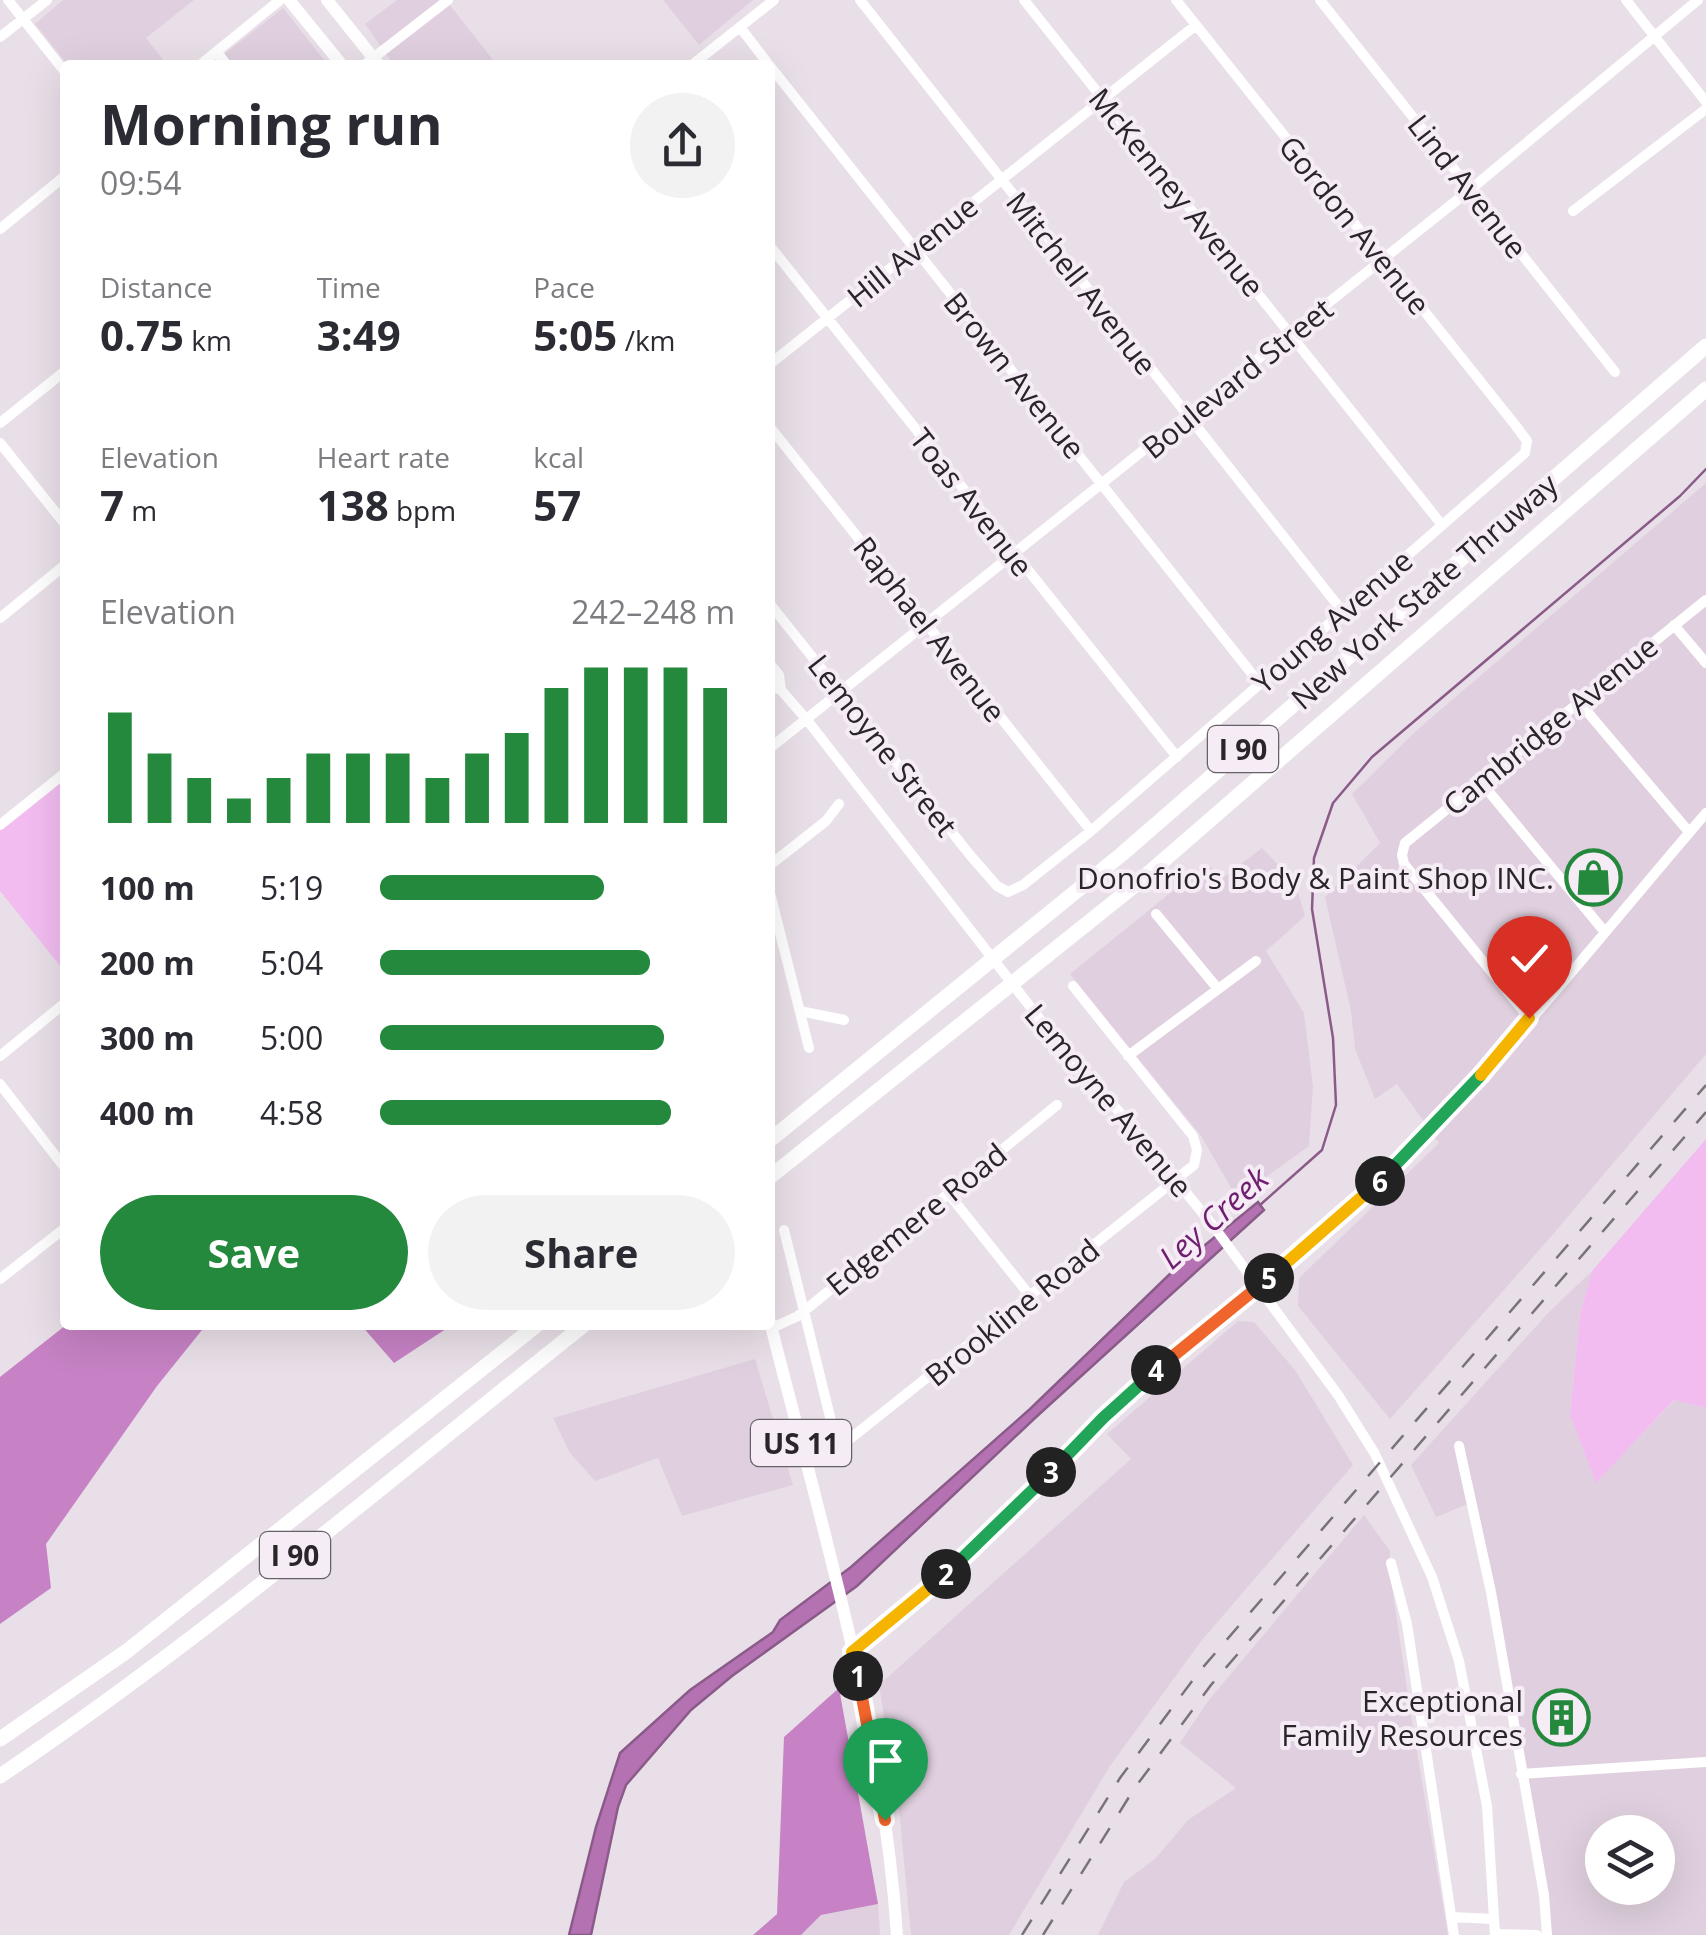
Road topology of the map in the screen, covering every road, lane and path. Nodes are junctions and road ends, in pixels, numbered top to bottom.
1 (8, 0) edge
2 (47, 0) edge
3 (280, 0) edge
4 (288, 0) edge
5 (327, 0) edge
6 (448, 0) edge
7 (774, 0) edge
8 (860, 0) edge
9 (1024, 0) edge
10 (1176, 0) edge
11 (1320, 0) edge
12 (1626, 0) edge
13 (1698, 0) edge
14 (23, 19) junction
15 (1196, 25) junction
16 (740, 28) junction
17 (1654, 36) junction
18 (0, 37) edge
19 (216, 52) junction
20 (206, 60) edge
21 (223, 60) edge
22 (338, 60) edge
23 (370, 60) edge
24 (376, 60) edge
25 (698, 60) edge
26 (765, 60) edge
27 (60, 66) edge
28 (775, 72) edge
29 (1103, 100) junction
30 (1706, 105) edge
31 (60, 180) edge
32 (1001, 180) junction
33 (1471, 189) junction
34 (1573, 210) dead end
35 (0, 229) edge
36 (914, 249) junction
37 (775, 252) edge
38 (1384, 260) junction
39 (827, 319) junction
40 (1290, 335) junction
41 (1706, 346) edge
42 (775, 360) edge
43 (1615, 372) dead end
44 (60, 374) edge
45 (1706, 389) edge
46 (1188, 417) junction
47 (0, 423) edge
48 (775, 433) edge
49 (0, 443) edge
50 (1525, 452) joint
51 (1103, 486) junction
52 (60, 518) edge
53 (1442, 525) junction
54 (1015, 556) junction
55 (60, 570) edge
56 (1706, 600) edge
57 (775, 610) edge
58 (1343, 612) junction
59 (0, 618) edge
60 (928, 625) junction
61 (1674, 625) junction
62 (1706, 664) edge
63 (1260, 684) junction
64 (776, 688) edge
65 (842, 693) junction
66 (1579, 702) junction
67 (806, 720) junction
68 (775, 744) edge
69 (1176, 756) junction
70 (60, 777) edge
71 (1480, 781) junction
72 (839, 804) dead end
73 (1706, 812) edge
74 (0, 825) edge
75 (1090, 831) junction
76 (1689, 832) junction
77 (775, 861) edge
78 (997, 886) joint
79 (775, 912) edge
80 (1156, 914) dead end
81 (1604, 931) junction
82 (1256, 961) dead end
83 (1073, 986) dead end
84 (1218, 989) junction
85 (60, 1008) edge
86 (800, 1011) junction
87 (1529, 1018) junction
88 (844, 1020) dead end
89 (809, 1048) dead end
90 (0, 1056) edge
91 (1128, 1056) junction
92 (0, 1084) edge
93 (1056, 1104) dead end
94 (775, 1136) edge
95 (60, 1162) edge
96 (775, 1172) edge
97 (1176, 1181) junction
98 (948, 1193) junction
99 (784, 1230) dead end
100 (60, 1232) edge
101 (0, 1279) edge
102 (1258, 1288) junction
103 (1031, 1297) junction
104 (804, 1310) junction
105 (775, 1323) edge
106 (531, 1330) edge
107 (578, 1330) edge
108 (772, 1330) edge
109 (1459, 1446) dead end
110 (1391, 1563) dead end
111 (852, 1652) junction
112 (0, 1739) edge
113 (1706, 1762) edge
114 (1521, 1774) junction
115 (0, 1776) edge
116 (1451, 1918) junction
117 (1494, 1918) junction
118 (1495, 1934) edge
119 (898, 1935) edge
120 (1454, 1935) edge
121 (1537, 1935) edge
122 (1546, 1935) edge

1 - 14 street
2 - 14 street
3 - 19 street
4 - 22 main road
5 - 23 main road
6 - 24 street
7 - 16 street
8 - 32 street, Mitchell Avenue
9 - 29 street, McKenney Avenue
10 - 15 street, Gordon Avenue
11 - 33 street, Lind Avenue
12 - 17 street
13 - 17 street, Boulevard Street
14 - 18 street
14 - 27 street
15 - 29 street, Hill Avenue
15 - 38 street, Gordon Avenue
16 - 25 street
16 - 26 street, Brown Avenue
17 - 30 street
17 - 33 street, Boulevard Street
19 - 20 street
19 - 21 street
28 - 36 street, Brown Avenue
29 - 32 street, Hill Avenue
29 - 40 street, McKenney Avenue
30 - 34 street
31 - 35 street
32 - 36 street, Hill Avenue
32 - 46 street, Mitchell Avenue
33 - 38 street, Boulevard Street
33 - 43 street, Lind Avenue
36 - 39 street, Hill Avenue
36 - 51 street, Brown Avenue
37 - 39 street, Toas Avenue
38 - 40 street, Boulevard Street
38 - 50 street, Gordon Avenue
39 - 42 street, Hill Avenue
39 - 54 street, Toas Avenue
40 - 46 street, Boulevard Street
40 - 53 street, McKenney Avenue
41 - 94 highway, New York State Thruway / I 90
44 - 47 street
45 - 96 highway, New York State Thruway / I 90
46 - 51 street, Boulevard Street
46 - 58 street, Mitchell Avenue
48 - 60 street, Raphael Avenue
49 - 52 street
50 - 53 street, Young Avenue
51 - 54 street, Boulevard Street
51 - 63 street, Brown Avenue
53 - 58 street, Young Avenue
54 - 60 street, Boulevard Street
54 - 69 street, Toas Avenue
55 - 59 street
56 - 61 street, Cambridge Avenue
57 - 65 street, Lemoyne Street
58 - 63 street, Young Avenue
60 - 65 street, Boulevard Street
60 - 75 street, Raphael Avenue
61 - 62 street
61 - 66 street, Cambridge Avenue
63 - 69 street, Young Avenue
64 - 67 street, Lemoyne Avenue
65 - 67 street, Boulevard Street
65 - 78 street, Lemoyne Street
66 - 71 street, Cambridge Avenue
66 - 76 street
67 - 68 street, Boulevard Street
67 - 97 street, Lemoyne Avenue
69 - 75 street, Young Avenue
70 - 74 street
71 - 81 street
71 - 87 street, Cambridge Avenue
72 - 77 street
73 - 76 street
75 - 78 street, Young Avenue
76 - 81 street
79 - 86 street
80 - 84 street
81 - 87 street
82 - 84 street
83 - 91 street
84 - 91 street
85 - 90 street
86 - 88 street
86 - 89 street
87 - 102 street
91 - 97 street
92 - 95 street
93 - 98 street, Edgemere Road
97 - 102 street, Lemoyne Avenue
97 - 103 street, Brookline Road
98 - 103 street
98 - 104 street, Edgemere Road
99 - 104 street
100 - 101 street
102 - 111 street
102 - 117 street, Lemoyne Avenue
103 - 104 street, Brookline Road
104 - 105 street, Edgemere Road
106 - 112 highway, I 90
107 - 115 highway, I 90
108 - 111 main road, US 11
109 - 114 street
110 - 116 street
111 - 119 main road, US 11
113 - 114 street
114 - 122 street
116 - 117 street
116 - 120 street
117 - 118 street, Lemoyne Avenue
118 - 121 street

